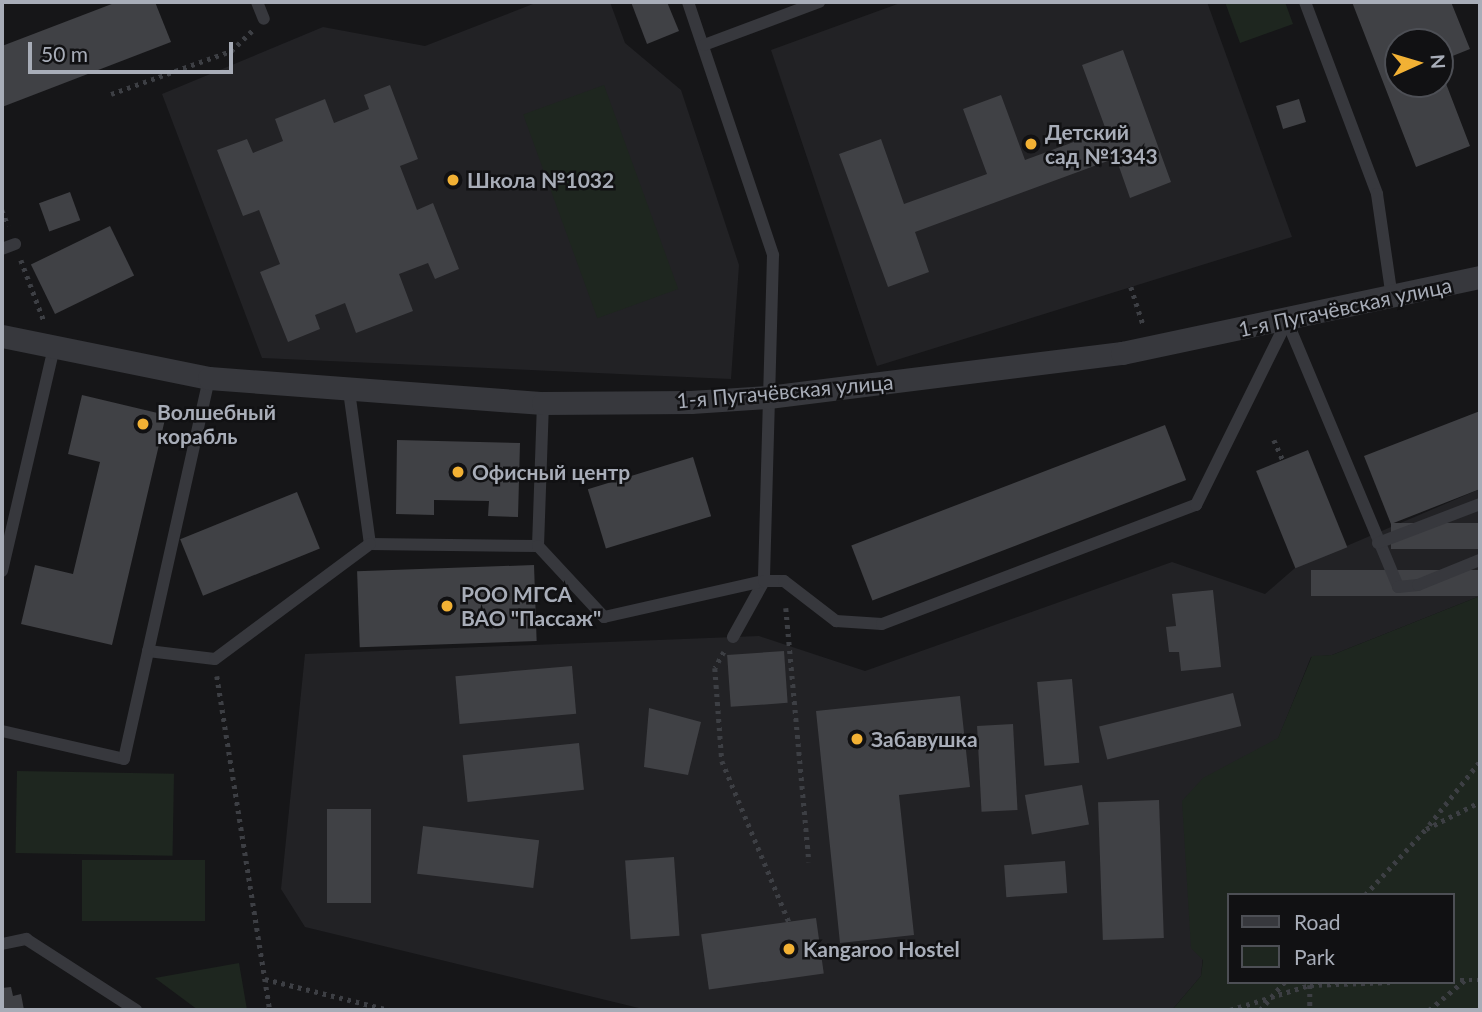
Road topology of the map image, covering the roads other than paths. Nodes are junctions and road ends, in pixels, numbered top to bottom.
1 (257, 2) edge
2 (688, 2) edge
3 (819, 2) edge
4 (1305, 2) edge
5 (264, 19) road end
6 (704, 45) junction
7 (15, 244) road end
8 (2, 249) edge
9 (1480, 278) edge
10 (1392, 298) junction
11 (1287, 321) junction
12 (2, 336) edge
13 (54, 348) junction
14 (209, 378) junction
15 (349, 391) junction
16 (768, 397) junction
17 (543, 403) junction
18 (1480, 504) edge
19 (1378, 543) junction
20 (370, 544) junction
21 (538, 546) junction
22 (1480, 560) edge
23 (2, 571) edge
24 (764, 581) junction
25 (733, 637) road end
26 (148, 651) junction
27 (2, 731) edge
28 (2, 944) edge
29 (136, 1010) edge

1 - 5 lane
2 - 6 lane
3 - 6 lane
4 - 10 lane
6 - 16 lane
7 - 8 lane
9 - 10 street, 1-я Пугачёвская улица
10 - 11 street, 1-я Пугачёвская улица
11 - 16 street, 1-я Пугачёвская улица
11 - 19 lane
11 - 24 lane
12 - 13 street, 1-я Пугачёвская улица
13 - 14 street, 1-я Пугачёвская улица
13 - 23 lane
14 - 15 street, 1-я Пугачёвская улица
14 - 26 lane
15 - 17 street, 1-я Пугачёвская улица
15 - 20 lane
16 - 17 street, 1-я Пугачёвская улица
16 - 24 lane
17 - 21 lane
18 - 19 lane
19 - 22 lane
20 - 21 lane
20 - 26 lane
21 - 24 lane
24 - 25 lane
26 - 27 lane
28 - 29 lane

